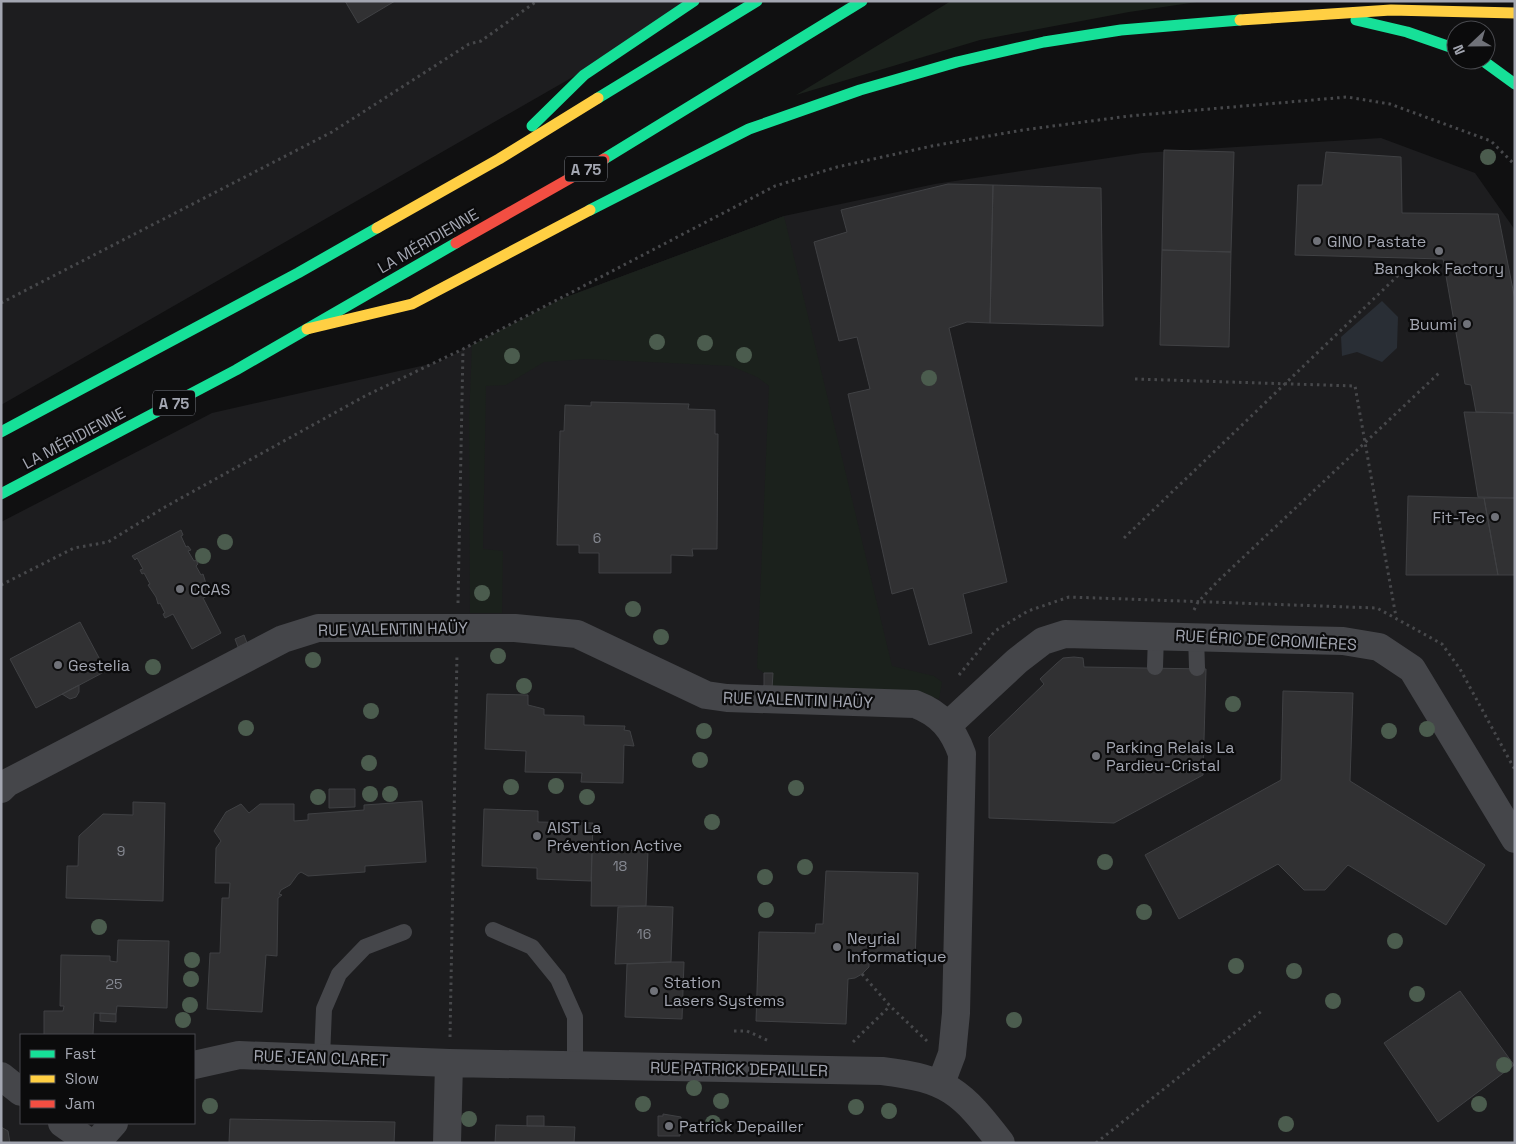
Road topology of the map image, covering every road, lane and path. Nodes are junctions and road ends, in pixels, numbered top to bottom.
1 (537, 1) edge
2 (694, 1) edge
3 (758, 1) edge
4 (862, 1) edge
5 (1323, 13) junction
6 (1515, 13) edge
7 (1446, 46) edge
8 (1496, 70) edge
9 (1515, 84) edge
10 (499, 159) junction
11 (1515, 165) edge
12 (1409, 266) dead end
13 (1, 303) edge
14 (307, 329) junction
15 (463, 349) junction
16 (1439, 373) dead end
17 (1136, 379) dead end
18 (1287, 383) junction
19 (1, 432) edge
20 (1364, 443) junction
21 (1, 494) edge
22 (1124, 538) dead end
23 (1, 585) edge
24 (459, 593) dead end
25 (1397, 618) dead end
26 (1156, 635) junction
27 (1196, 636) junction
28 (1155, 667) dead end
29 (1197, 668) dead end
30 (457, 672) dead end
31 (947, 726) junction
32 (1, 788) edge
33 (1515, 839) edge
34 (493, 930) dead end
35 (404, 932) dead end
36 (862, 974) dead end
37 (1263, 1010) dead end
38 (734, 1031) dead end
39 (770, 1041) dead end
40 (843, 1042) dead end
41 (322, 1058) junction
42 (449, 1063) junction
43 (195, 1065) edge
44 (575, 1066) junction
45 (1, 1076) edge
46 (941, 1083) junction
47 (20, 1091) edge
48 (63, 1124) edge
49 (113, 1124) edge
50 (90, 1143) edge
51 (96, 1143) edge
52 (447, 1143) edge
53 (1001, 1143) edge
54 (1096, 1143) edge

1 - 13 path
2 - 10 highway
3 - 10 highway
4 - 14 highway, LA MÉRIDIENNE / A 75
5 - 6 highway
5 - 7 highway
5 - 14 highway
8 - 9 highway
10 - 19 highway
11 - 15 path
12 - 18 path
14 - 21 highway, LA MÉRIDIENNE / A 75
15 - 23 path
15 - 24 path
16 - 20 path
17 - 18 path
18 - 20 path
18 - 22 path
20 - 25 path
20 - 27 path
26 - 27 street, RUE ÉRIC DE CROMIÈRES
26 - 28 lane
26 - 31 street, RUE ÉRIC DE CROMIÈRES
27 - 29 lane
27 - 33 street, RUE ÉRIC DE CROMIÈRES
30 - 42 path
31 - 32 street, RUE VALENTIN HAÜY
31 - 46 street, RUE VALENTIN HAÜY
34 - 44 lane
35 - 41 lane
36 - 40 path
37 - 54 path
38 - 39 path
41 - 42 street, RUE JEAN CLARET
41 - 43 street, RUE JEAN CLARET
42 - 44 street, RUE PATRICK DEPAILLER
42 - 52 street
44 - 46 street, RUE PATRICK DEPAILLER
45 - 47 street
46 - 53 street, RUE PATRICK DEPAILLER
48 - 50 street
49 - 51 street

